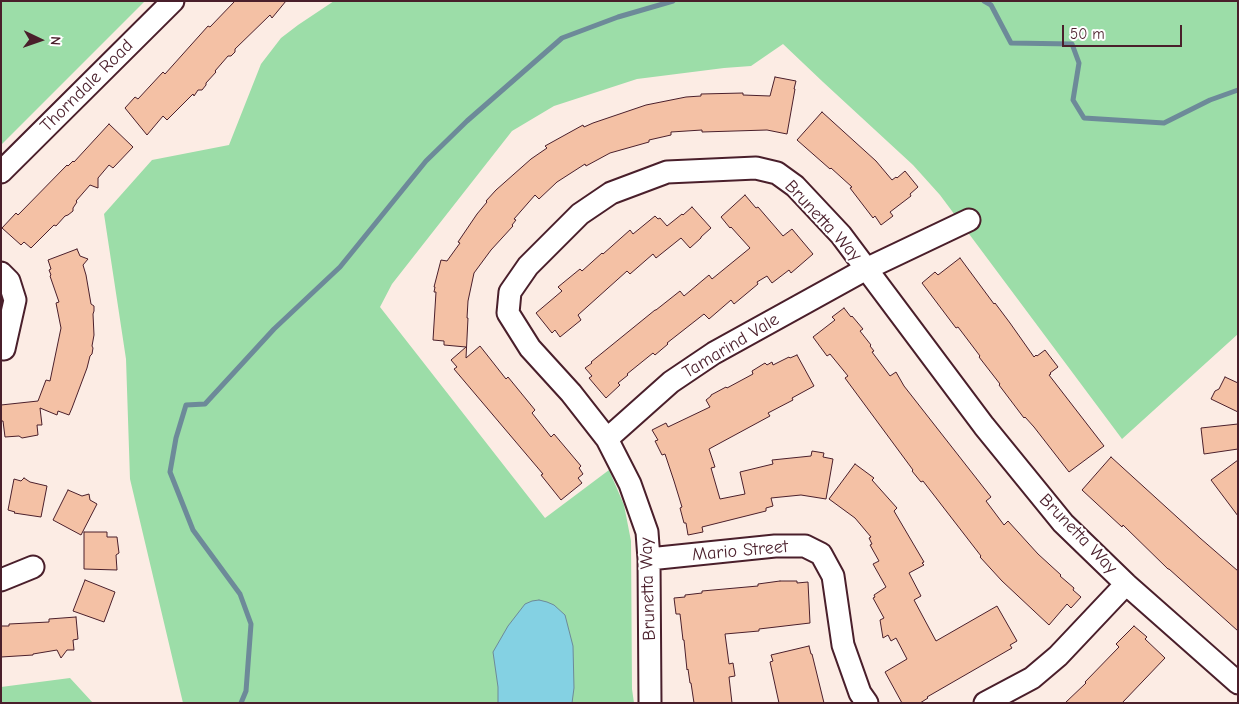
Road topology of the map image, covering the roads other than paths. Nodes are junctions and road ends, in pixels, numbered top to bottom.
1 (173, 1) edge
2 (1, 172) edge
3 (969, 220) dead end
4 (866, 269) junction
5 (1, 273) edge
6 (4, 350) dead end
7 (607, 440) junction
8 (649, 560) junction
9 (33, 567) dead end
10 (1, 580) edge
11 (1126, 584) junction
12 (1238, 683) edge
13 (650, 703) edge
14 (866, 703) edge
15 (985, 703) edge

1 - 2 street, Thorndale Road
3 - 4 street, Tamarind Vale
4 - 7 street, Tamarind Vale
4 - 7 street, Brunetta Way
4 - 11 street, Brunetta Way
5 - 6 street
7 - 8 street, Brunetta Way
8 - 13 street, Brunetta Way
8 - 14 street, Mario Street
9 - 10 street
11 - 12 street, Brunetta Way
11 - 15 street

